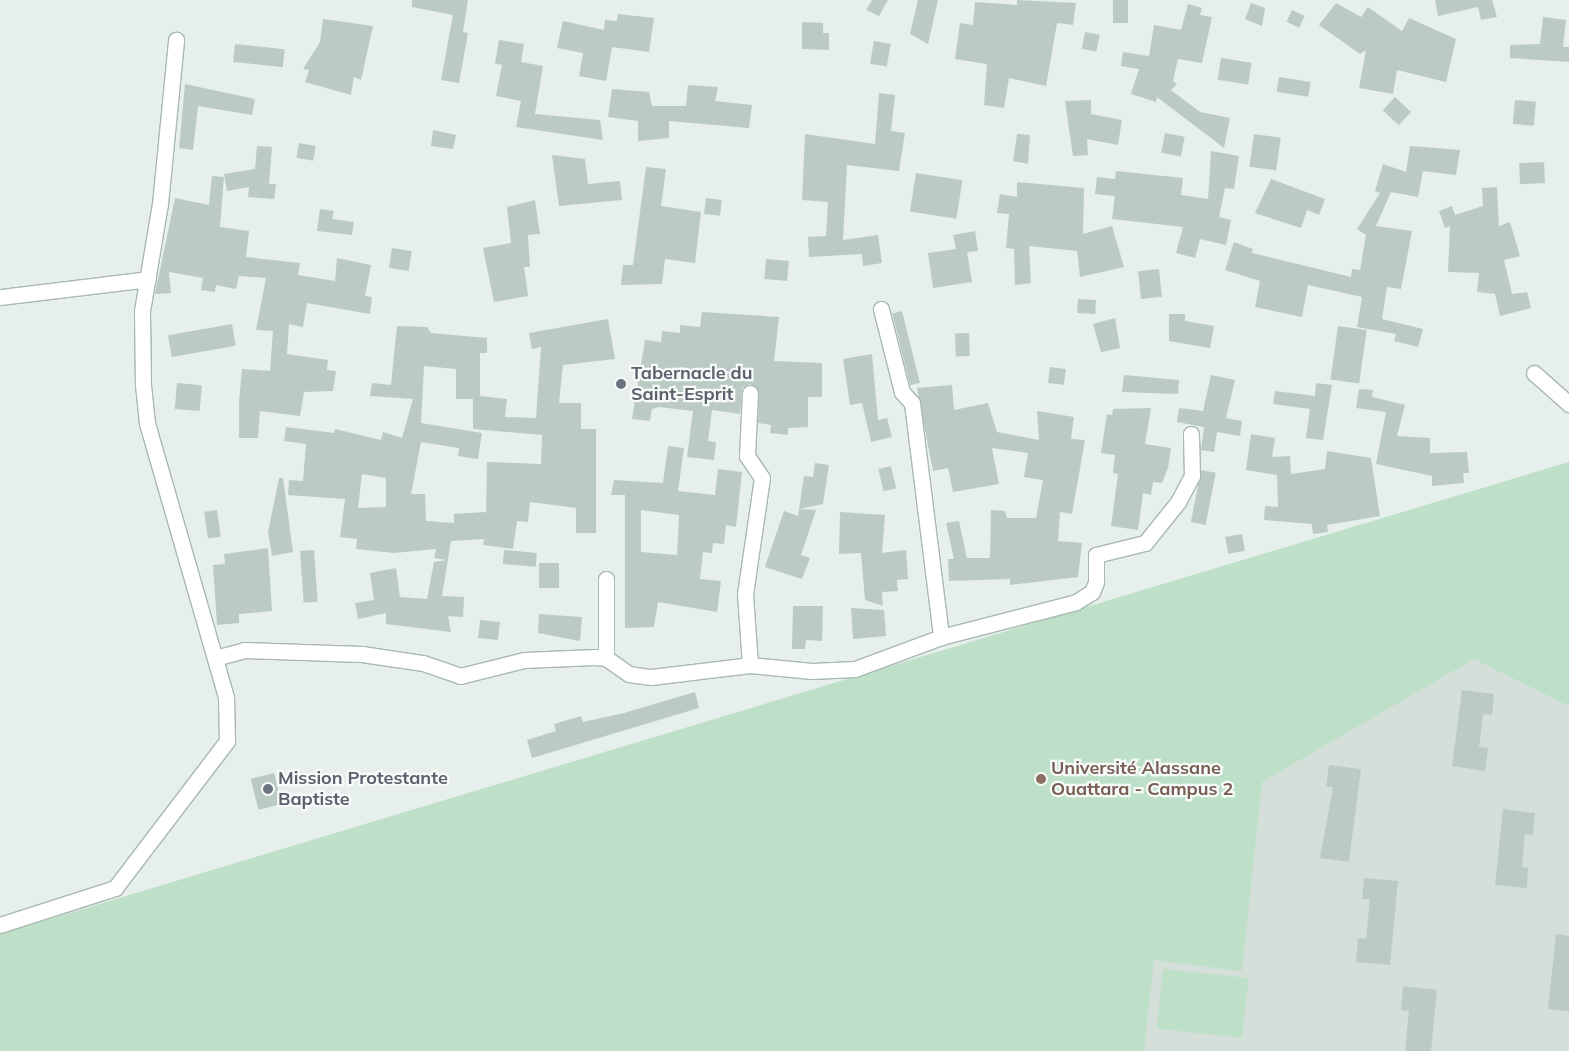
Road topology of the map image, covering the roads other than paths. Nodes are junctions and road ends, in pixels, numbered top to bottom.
1 (176, 40) dead end
2 (148, 279) junction
3 (0, 297) edge
4 (881, 309) dead end
5 (1534, 373) dead end
6 (750, 392) dead end
7 (1569, 404) edge
8 (1191, 434) dead end
9 (606, 578) dead end
10 (941, 637) junction
11 (215, 658) junction
12 (606, 658) junction
13 (750, 665) junction
14 (0, 925) edge

1 - 2 street
2 - 3 street
2 - 11 street
4 - 10 street
5 - 7 street
6 - 13 street
8 - 10 street
9 - 12 street
10 - 13 street
11 - 12 street
11 - 14 street
12 - 13 street

